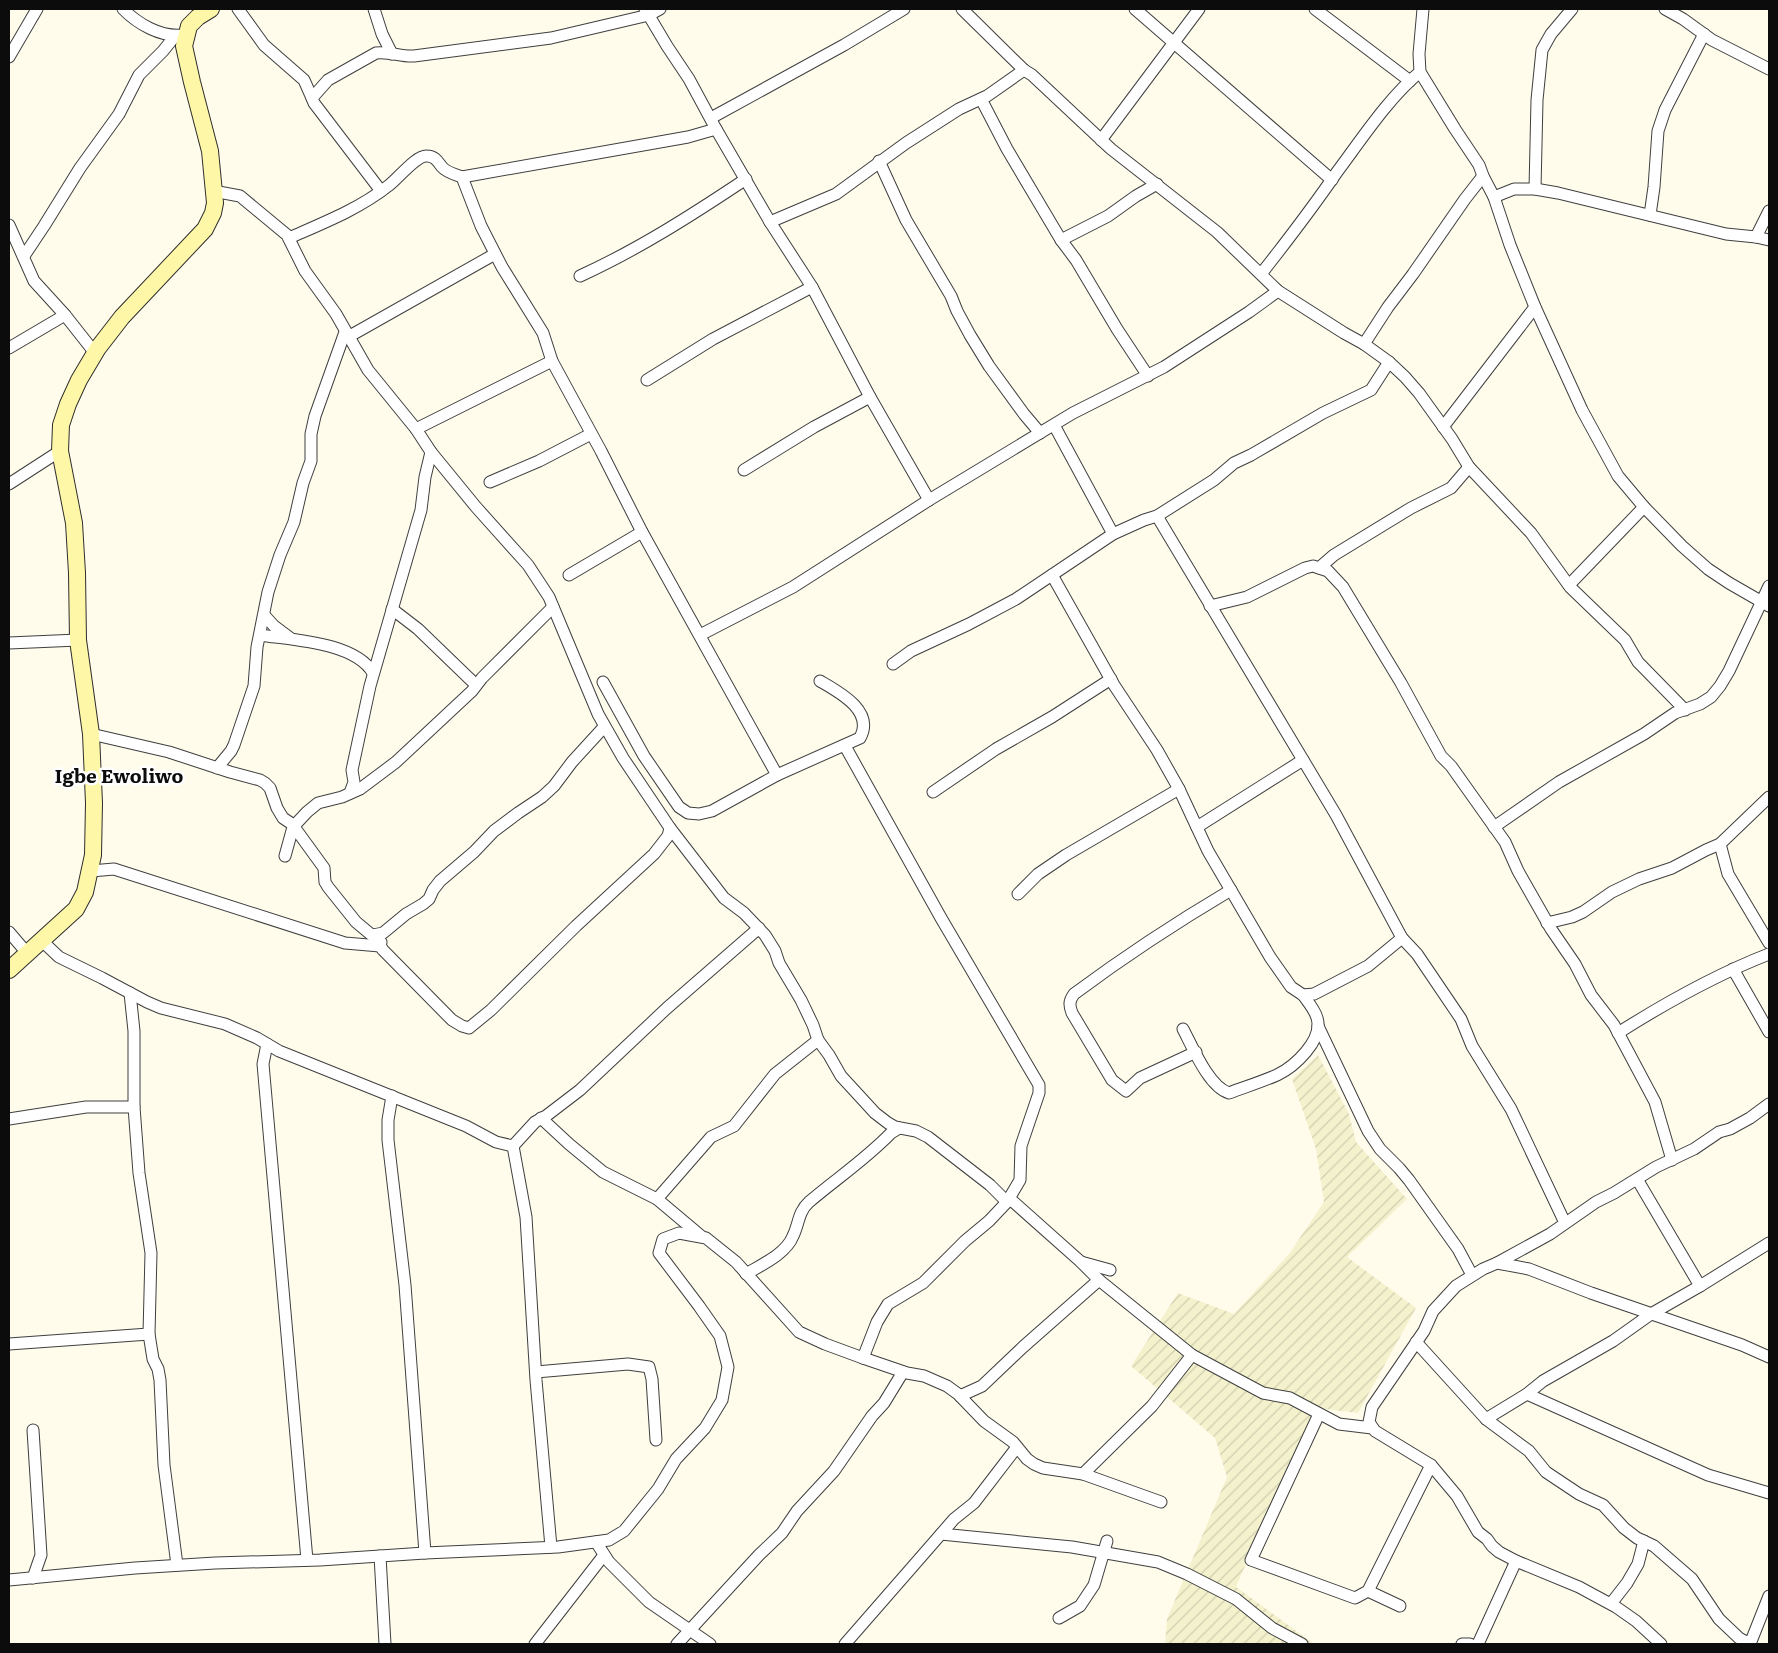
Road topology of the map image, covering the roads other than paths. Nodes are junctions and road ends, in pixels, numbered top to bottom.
1 (37, 9) edge
2 (123, 9) edge
3 (211, 9) edge
4 (238, 9) edge
5 (374, 9) edge
6 (660, 9) edge
7 (904, 9) edge
8 (962, 9) edge
9 (1135, 9) edge
10 (1199, 9) edge
11 (1315, 9) edge
12 (1423, 9) edge
13 (1572, 9) edge
14 (1665, 9) edge
15 (647, 12) edge
16 (1704, 34) junction
17 (180, 35) junction
18 (1174, 44) junction
19 (392, 54) junction
20 (9, 57) edge
21 (1769, 69) edge
22 (1024, 70) junction
23 (1420, 72) junction
24 (304, 80) junction
25 (1410, 80) junction
26 (325, 83) junction
27 (312, 98) junction
28 (981, 99) junction
29 (713, 123) junction
30 (1101, 140) junction
31 (879, 161) junction
32 (1483, 176) junction
33 (462, 177) junction
34 (746, 179) junction
35 (1332, 180) junction
36 (1156, 184) junction
37 (1535, 189) junction
38 (214, 191) junction
39 (381, 191) junction
40 (1494, 196) junction
41 (1769, 211) edge
42 (1650, 214) junction
43 (770, 222) junction
44 (9, 225) edge
45 (1756, 237) junction
46 (289, 238) junction
47 (1061, 240) junction
48 (1769, 240) edge
49 (495, 254) junction
50 (24, 256) junction
51 (1262, 274) junction
52 (580, 276) dead end
53 (812, 287) junction
54 (1278, 291) junction
55 (1536, 307) junction
56 (65, 315) junction
57 (347, 335) junction
58 (1364, 344) junction
59 (9, 348) edge
60 (95, 353) junction
61 (552, 361) junction
62 (1389, 362) junction
63 (1148, 376) junction
64 (647, 380) dead end
65 (870, 397) junction
66 (1054, 425) junction
67 (1443, 428) junction
68 (416, 429) junction
69 (1040, 433) junction
70 (591, 434) junction
71 (60, 451) junction
72 (431, 452) junction
73 (1469, 467) junction
74 (744, 470) dead end
75 (490, 482) dead end
76 (9, 484) edge
77 (929, 500) junction
78 (1644, 507) junction
79 (1157, 516) junction
80 (642, 532) junction
81 (1113, 534) junction
82 (1319, 568) junction
83 (1052, 575) junction
84 (569, 576) dead end
85 (1569, 586) junction
86 (1769, 586) edge
87 (1766, 603) edge
88 (1210, 606) junction
89 (553, 607) junction
90 (392, 609) junction
91 (264, 615) junction
92 (260, 635) junction
93 (700, 635) junction
94 (290, 638) junction
95 (78, 640) junction
96 (9, 643) edge
97 (893, 664) dead end
98 (373, 666) junction
99 (1111, 679) junction
100 (820, 680) dead end
101 (603, 682) dead end
102 (476, 685) junction
103 (1685, 710) junction
104 (604, 727) junction
105 (91, 734) junction
106 (845, 746) junction
107 (1303, 760) junction
108 (217, 768) junction
109 (777, 775) junction
110 (356, 787) junction
111 (1179, 789) junction
112 (933, 792) dead end
113 (1769, 797) edge
114 (293, 827) junction
115 (1196, 827) junction
116 (1494, 827) junction
117 (670, 828) junction
118 (1720, 844) junction
119 (285, 856) dead end
120 (91, 871) junction
121 (1231, 890) junction
122 (1018, 894) dead end
123 (1547, 923) junction
124 (759, 928) junction
125 (9, 932) edge
126 (378, 934) junction
127 (1402, 938) junction
128 (41, 940) junction
129 (1769, 943) edge
130 (380, 946) junction
131 (27, 953) junction
132 (1767, 955) edge
133 (1734, 969) junction
134 (9, 970) edge
135 (130, 993) junction
136 (1303, 995) junction
137 (1318, 1026) junction
138 (1183, 1029) dead end
139 (1769, 1032) edge
140 (1618, 1034) junction
141 (818, 1040) junction
142 (267, 1044) junction
143 (1196, 1052) junction
144 (392, 1096) junction
145 (1769, 1104) edge
146 (134, 1107) junction
147 (542, 1118) junction
148 (9, 1119) edge
149 (894, 1128) junction
150 (514, 1146) junction
151 (1672, 1160) junction
152 (1637, 1179) junction
153 (658, 1199) junction
154 (1008, 1200) junction
155 (1565, 1223) junction
156 (702, 1236) junction
157 (1769, 1243) edge
158 (1081, 1262) junction
159 (1497, 1263) junction
160 (1110, 1270) dead end
161 (746, 1274) junction
162 (1472, 1275) junction
163 (1099, 1280) junction
164 (1700, 1286) junction
165 (1651, 1314) junction
166 (149, 1334) junction
167 (1416, 1342) junction
168 (9, 1344) edge
169 (1192, 1355) junction
170 (1769, 1357) edge
171 (863, 1358) junction
172 (536, 1372) junction
173 (903, 1372) junction
174 (1527, 1394) junction
175 (960, 1396) junction
176 (1319, 1414) junction
177 (1486, 1419) junction
178 (1372, 1428) junction
179 (33, 1430) dead end
180 (656, 1440) dead end
181 (1017, 1447) junction
182 (1431, 1464) junction
183 (1083, 1474) junction
184 (1769, 1493) edge
185 (1161, 1502) dead end
186 (941, 1534) junction
187 (1107, 1541) dead end
188 (1644, 1541) junction
189 (596, 1542) junction
190 (551, 1547) junction
191 (1103, 1552) junction
192 (425, 1553) junction
193 (604, 1555) junction
194 (380, 1556) junction
195 (307, 1560) junction
196 (1516, 1562) junction
197 (177, 1565) junction
198 (33, 1578) junction
199 (9, 1580) edge
200 (1368, 1591) junction
201 (1769, 1596) edge
202 (1613, 1601) dead end
203 (1400, 1606) dead end
204 (1059, 1618) dead end
205 (690, 1630) junction
206 (386, 1644) edge
207 (534, 1644) edge
208 (678, 1644) edge
209 (710, 1644) edge
210 (845, 1644) edge
211 (1302, 1644) edge
212 (1462, 1644) edge
213 (1470, 1644) edge
214 (1478, 1644) edge
215 (1661, 1644) edge
216 (1750, 1644) edge

1 - 20 street
2 - 17 street
3 - 17 street
4 - 24 street
5 - 19 street
6 - 15 street
7 - 29 street
8 - 22 street
9 - 18 street
10 - 18 street
11 - 25 street
12 - 23 street
13 - 37 street
14 - 16 street
15 - 19 street
15 - 29 street
16 - 21 street
16 - 42 street
17 - 38 street
17 - 50 street
18 - 30 street
18 - 35 street
19 - 26 street
22 - 28 street
22 - 30 street
23 - 25 street
23 - 32 street
24 - 26 street
24 - 27 street
25 - 35 street
26 - 27 street
27 - 39 street
28 - 31 street
28 - 47 street
29 - 33 street
29 - 34 street
30 - 36 street
31 - 43 street
31 - 69 street
32 - 40 street
32 - 58 street
33 - 39 street
33 - 49 street
34 - 43 street
34 - 52 street
35 - 51 street
36 - 47 street
36 - 51 street
37 - 40 street
37 - 42 street
38 - 46 street
38 - 60 street
39 - 46 street
40 - 55 street
41 - 45 street
42 - 45 street
43 - 53 street
44 - 50 street
45 - 48 street
46 - 57 street
47 - 63 street
49 - 57 street
49 - 61 street
50 - 56 street
51 - 54 street
53 - 64 street
53 - 65 street
54 - 58 street
54 - 63 street
55 - 67 street
55 - 78 street
56 - 59 street
56 - 60 street
57 - 68 street
57 - 91 street
58 - 62 street
60 - 71 street
61 - 68 street
61 - 70 street
62 - 67 street
62 - 79 street
63 - 66 street
65 - 74 street
65 - 77 street
66 - 69 street
66 - 81 street
67 - 73 street
68 - 72 street
69 - 77 street
70 - 75 street
70 - 80 street
71 - 76 street
71 - 95 street
72 - 89 street
72 - 90 street
73 - 82 street
73 - 85 street
77 - 93 street
78 - 85 street
78 - 87 street
79 - 81 street
79 - 88 street
80 - 84 street
80 - 93 street
81 - 83 street
82 - 88 street
82 - 116 street
83 - 97 street
83 - 99 street
85 - 103 street
86 - 87 street
87 - 103 street
88 - 107 street
89 - 102 street
89 - 104 street
90 - 98 street
90 - 102 street
91 - 92 street
91 - 94 street
92 - 94 street
92 - 108 street
93 - 109 street
94 - 98 street
95 - 96 street
95 - 105 street
98 - 110 street
99 - 111 street
99 - 112 street
100 - 106 street
101 - 109 street
102 - 110 street
103 - 116 street
104 - 117 street
104 - 126 street
105 - 108 street
105 - 120 street
106 - 109 street
106 - 154 street
107 - 115 street
107 - 127 street
108 - 114 street
110 - 114 street
111 - 115 street
111 - 122 street
113 - 118 street
114 - 119 street
114 - 126 street
115 - 121 street
116 - 123 street
117 - 124 street
117 - 130 street
118 - 123 street
118 - 129 street
120 - 128 street
120 - 130 street
121 - 136 street
121 - 143 street
123 - 140 street
124 - 141 street
124 - 147 street
125 - 131 street
126 - 130 street
127 - 136 street
127 - 155 street
128 - 131 street
128 - 135 street
129 - 132 street
131 - 134 street
132 - 133 street
133 - 139 street
133 - 140 street
135 - 142 street
135 - 146 street
136 - 137 street
137 - 143 street
137 - 162 street
138 - 143 street
140 - 151 street
141 - 149 street
141 - 153 street
142 - 144 street
142 - 195 street
144 - 150 street
144 - 192 street
145 - 151 street
146 - 148 street
146 - 166 street
147 - 150 street
147 - 153 street
149 - 154 street
149 - 161 street
150 - 172 street
151 - 152 street
152 - 155 street
152 - 164 street
153 - 156 street
154 - 158 street
154 - 171 street
155 - 159 street
156 - 161 street
156 - 189 street
157 - 164 street
158 - 160 street
158 - 163 street
159 - 162 street
159 - 165 street
161 - 171 street
162 - 167 street
163 - 169 street
163 - 175 street
164 - 165 street
165 - 170 street
165 - 174 street
166 - 168 street
166 - 197 street
167 - 177 street
167 - 178 street
169 - 176 street
169 - 183 street
171 - 173 street
172 - 180 street
172 - 190 street
173 - 175 street
173 - 205 street
174 - 177 street
174 - 184 street
175 - 181 street
176 - 178 street
176 - 200 street
177 - 188 street
178 - 182 street
179 - 198 street
181 - 183 street
181 - 186 street
182 - 196 street
182 - 200 street
183 - 185 street
186 - 191 street
186 - 210 street
187 - 191 street
188 - 202 street
188 - 216 street
189 - 190 street
189 - 193 street
190 - 192 street
191 - 204 street
191 - 211 street
192 - 194 street
193 - 205 street
193 - 207 street
194 - 195 street
194 - 206 street
195 - 197 street
196 - 214 street
196 - 215 street
197 - 198 street
198 - 199 street
200 - 203 street
201 - 216 street
205 - 208 street
205 - 209 street
212 - 213 street

